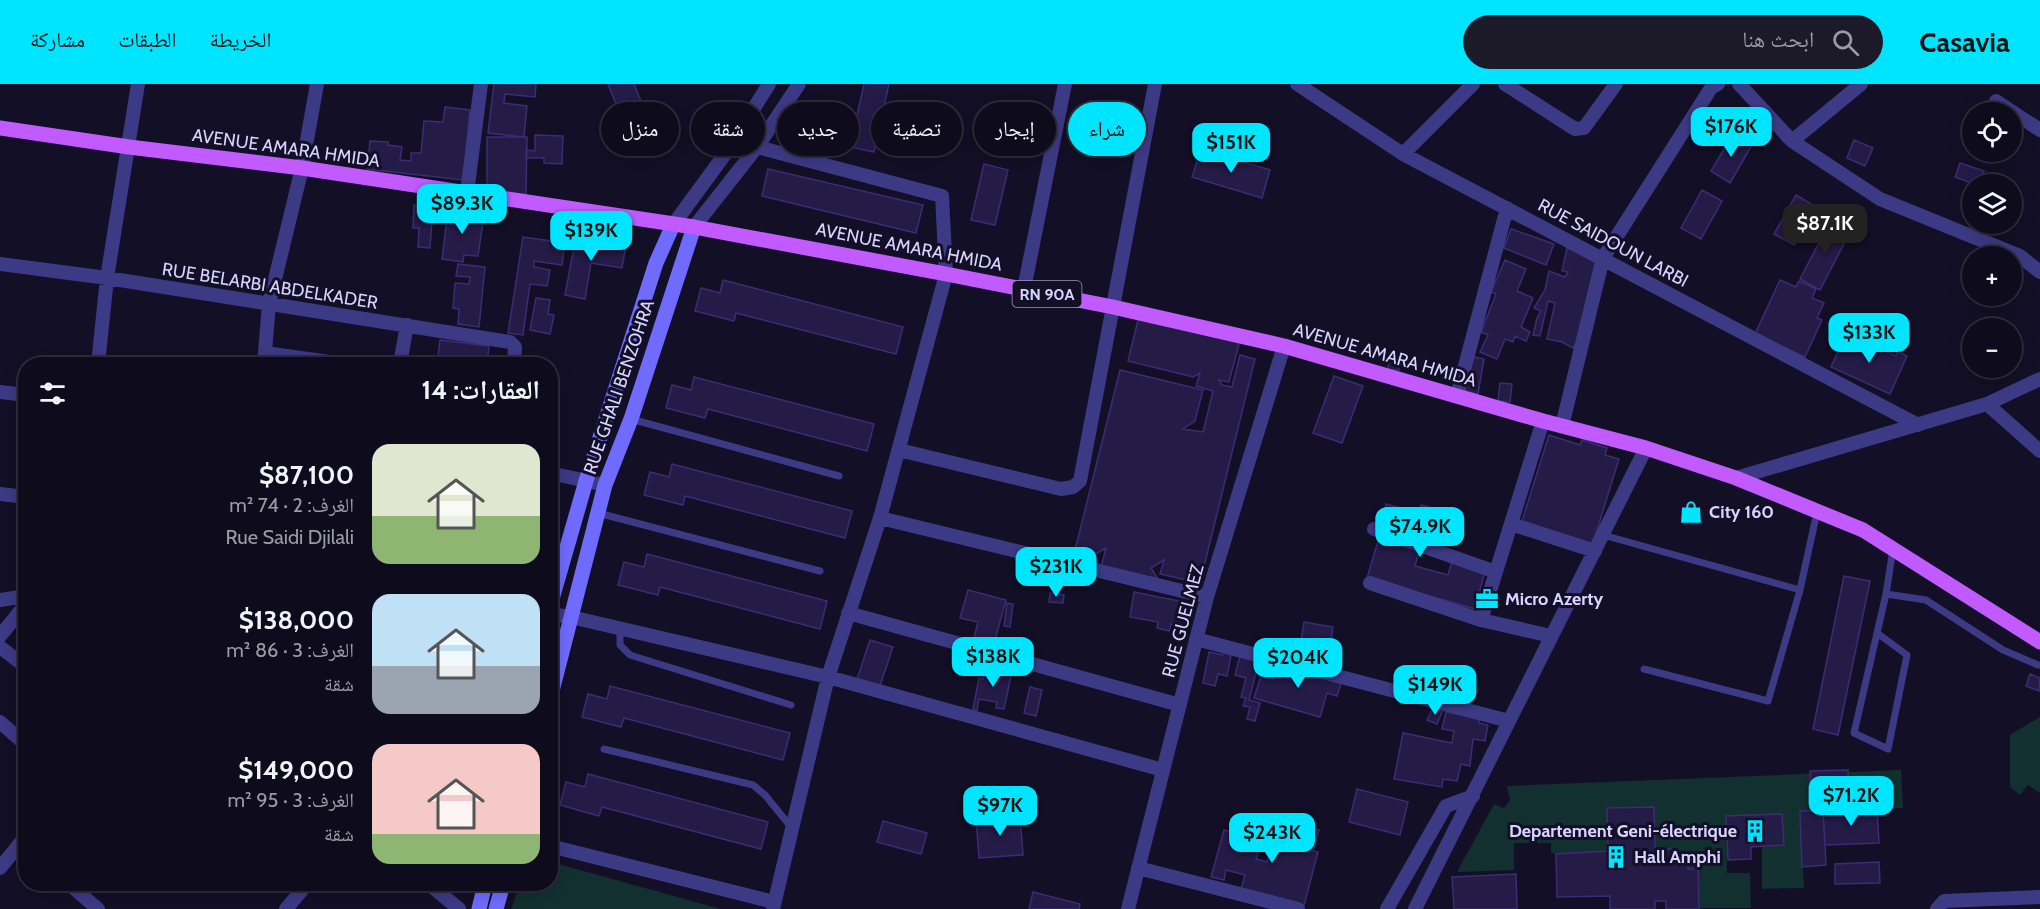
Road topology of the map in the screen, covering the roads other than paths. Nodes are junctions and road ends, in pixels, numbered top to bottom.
1 (138, 84) edge
2 (317, 84) edge
3 (481, 84) edge
4 (770, 84) edge
5 (799, 84) edge
6 (1065, 84) edge
7 (1155, 84) edge
8 (1297, 84) edge
9 (1473, 84) edge
10 (1504, 84) edge
11 (1616, 84) edge
12 (1739, 84) edge
13 (1861, 84) edge
14 (1711, 85) edge
15 (1995, 101) dead end
16 (0, 128) edge
17 (2040, 130) edge
18 (765, 135) edge
19 (1792, 141) junction
20 (129, 147) junction
21 (765, 149) edge
22 (1403, 154) junction
23 (750, 156) edge
24 (302, 168) junction
25 (467, 193) junction
26 (1507, 208) junction
27 (673, 225) junction
28 (694, 227) junction
29 (1603, 258) junction
30 (0, 264) edge
31 (2040, 272) edge
32 (946, 273) junction
33 (107, 278) junction
34 (1024, 289) junction
35 (269, 304) junction
36 (1113, 307) junction
37 (407, 325) junction
38 (1284, 346) junction
39 (99, 357) edge
40 (264, 357) edge
41 (401, 357) edge
42 (514, 357) edge
43 (2040, 379) edge
44 (0, 392) edge
45 (18, 394) edge
46 (1457, 396) junction
47 (1987, 404) junction
48 (631, 419) junction
49 (1543, 421) junction
50 (1918, 425) junction
51 (1562, 426) junction
52 (1646, 448) junction
53 (899, 450) junction
54 (2040, 451) edge
55 (558, 475) edge
56 (840, 476) dead end
57 (1736, 478) junction
58 (586, 481) junction
59 (605, 485) junction
60 (0, 494) edge
61 (18, 496) edge
62 (1817, 511) junction
63 (598, 513) junction
64 (880, 518) junction
65 (1511, 524) junction
66 (1374, 529) dead end
67 (1603, 535) junction
68 (1893, 549) junction
69 (1595, 551) junction
70 (820, 571) dead end
71 (1496, 572) junction
72 (558, 578) edge
73 (1370, 583) dead end
74 (1800, 590) junction
75 (1886, 594) junction
76 (18, 597) edge
77 (1207, 597) junction
78 (0, 600) edge
79 (849, 613) junction
80 (18, 614) edge
81 (558, 615) edge
82 (572, 617) junction
83 (1480, 620) junction
84 (620, 628) junction
85 (1877, 633) dead end
86 (0, 636) edge
87 (1551, 636) junction
88 (1196, 639) junction
89 (2040, 642) edge
90 (0, 646) edge
91 (18, 661) edge
92 (2038, 665) dead end
93 (558, 669) edge
94 (1644, 669) dead end
95 (828, 677) junction
96 (791, 705) dead end
97 (1180, 705) junction
98 (1509, 721) junction
99 (0, 722) edge
100 (18, 738) edge
101 (604, 749) dead end
102 (1163, 770) junction
103 (1473, 796) junction
104 (792, 828) junction
105 (18, 847) edge
106 (558, 848) edge
107 (1, 863) edge
108 (1138, 868) junction
109 (77, 891) edge
110 (301, 891) edge
111 (437, 891) edge
112 (483, 891) edge
113 (500, 891) edge
114 (2040, 897) edge
115 (1941, 905) edge
116 (773, 906) edge
117 (98, 909) edge
118 (286, 909) edge
119 (459, 909) edge
120 (479, 909) edge
121 (496, 909) edge
122 (1128, 909) edge
123 (1298, 909) edge
124 (1387, 909) edge
125 (1415, 909) edge

1 - 20 street
2 - 24 street
3 - 25 street
4 - 27 street, RUE GHALI BENZOHRA
5 - 18 street, RUE GHALI BENZOHRA
6 - 34 street
7 - 36 street
8 - 22 street, RUE SAIDOUN LARBI
9 - 22 street
10 - 11 street
12 - 19 street
13 - 19 street
14 - 29 street
15 - 17 street
16 - 20 main road, AVENUE AMARA HMIDA / RN 90A
19 - 31 street
20 - 24 main road, AVENUE AMARA HMIDA / RN 90A
20 - 33 street
21 - 32 street
22 - 26 street, RUE SAIDOUN LARBI
23 - 28 street, RUE GHALI BENZOHRA
24 - 25 main road, AVENUE AMARA HMIDA / RN 90A
24 - 35 street
25 - 27 main road, AVENUE AMARA HMIDA / RN 90A
26 - 29 street, RUE SAIDOUN LARBI
26 - 46 street
27 - 28 main road, AVENUE AMARA HMIDA / RN 90A
27 - 58 main road, RUE GHALI BENZOHRA
28 - 32 main road, AVENUE AMARA HMIDA / RN 90A
28 - 48 main road, RUE GHALI BENZOHRA
29 - 50 street, RUE SAIDOUN LARBI
29 - 51 street
30 - 33 street, RUE BELARBI ABDELKADER
32 - 34 main road, AVENUE AMARA HMIDA / RN 90A
32 - 53 street
33 - 35 street, RUE BELARBI ABDELKADER
33 - 39 street
34 - 36 main road, AVENUE AMARA HMIDA / RN 90A
35 - 37 street, RUE BELARBI ABDELKADER
35 - 40 street
36 - 38 main road, AVENUE AMARA HMIDA / RN 90A
36 - 53 street
37 - 41 street
37 - 42 street, RUE BELARBI ABDELKADER
38 - 46 main road, AVENUE AMARA HMIDA / RN 90A
38 - 77 street, RUE GUELMEZ
43 - 47 street
44 - 45 street
46 - 49 main road, AVENUE AMARA HMIDA / RN 90A
47 - 50 street
47 - 54 street
48 - 56 lane
48 - 59 main road, RUE GHALI BENZOHRA
49 - 51 main road, AVENUE AMARA HMIDA / RN 90A
49 - 65 street
50 - 57 street
51 - 52 main road, AVENUE AMARA HMIDA / RN 90A
52 - 57 main road, AVENUE AMARA HMIDA / RN 90A
52 - 67 street
53 - 64 street
55 - 58 street
57 - 62 main road, AVENUE AMARA HMIDA / RN 90A
58 - 59 street
58 - 72 main road, RUE GHALI BENZOHRA
59 - 63 main road, RUE GHALI BENZOHRA
60 - 61 street
62 - 68 main road, AVENUE AMARA HMIDA / RN 90A
62 - 74 lane
63 - 70 lane
63 - 82 main road, RUE GHALI BENZOHRA
64 - 77 street
64 - 79 street
65 - 69 street
65 - 71 street
66 - 71 street
67 - 69 street
67 - 74 lane
68 - 75 lane
68 - 89 main road, AVENUE AMARA HMIDA / RN 90A
69 - 87 street
71 - 83 street
73 - 83 street
74 - 94 lane
75 - 85 lane
75 - 92 lane
76 - 78 street
77 - 88 street, RUE GUELMEZ
79 - 95 street
79 - 97 street
80 - 86 street
81 - 82 street
82 - 84 street
82 - 93 main road, RUE GHALI BENZOHRA
83 - 87 street
84 - 95 street
84 - 96 lane
87 - 98 street
88 - 97 street, RUE GUELMEZ
88 - 98 street
90 - 91 street
95 - 102 street
95 - 104 street
97 - 102 street, RUE GUELMEZ
98 - 103 street
99 - 100 street
101 - 104 lane
102 - 108 street, RUE GUELMEZ
103 - 124 street
103 - 125 street
104 - 116 street
105 - 107 street
106 - 116 street
108 - 122 street, RUE GUELMEZ
108 - 123 street
109 - 117 street
110 - 118 street
111 - 119 street
112 - 120 main road
113 - 121 main road
114 - 115 street

